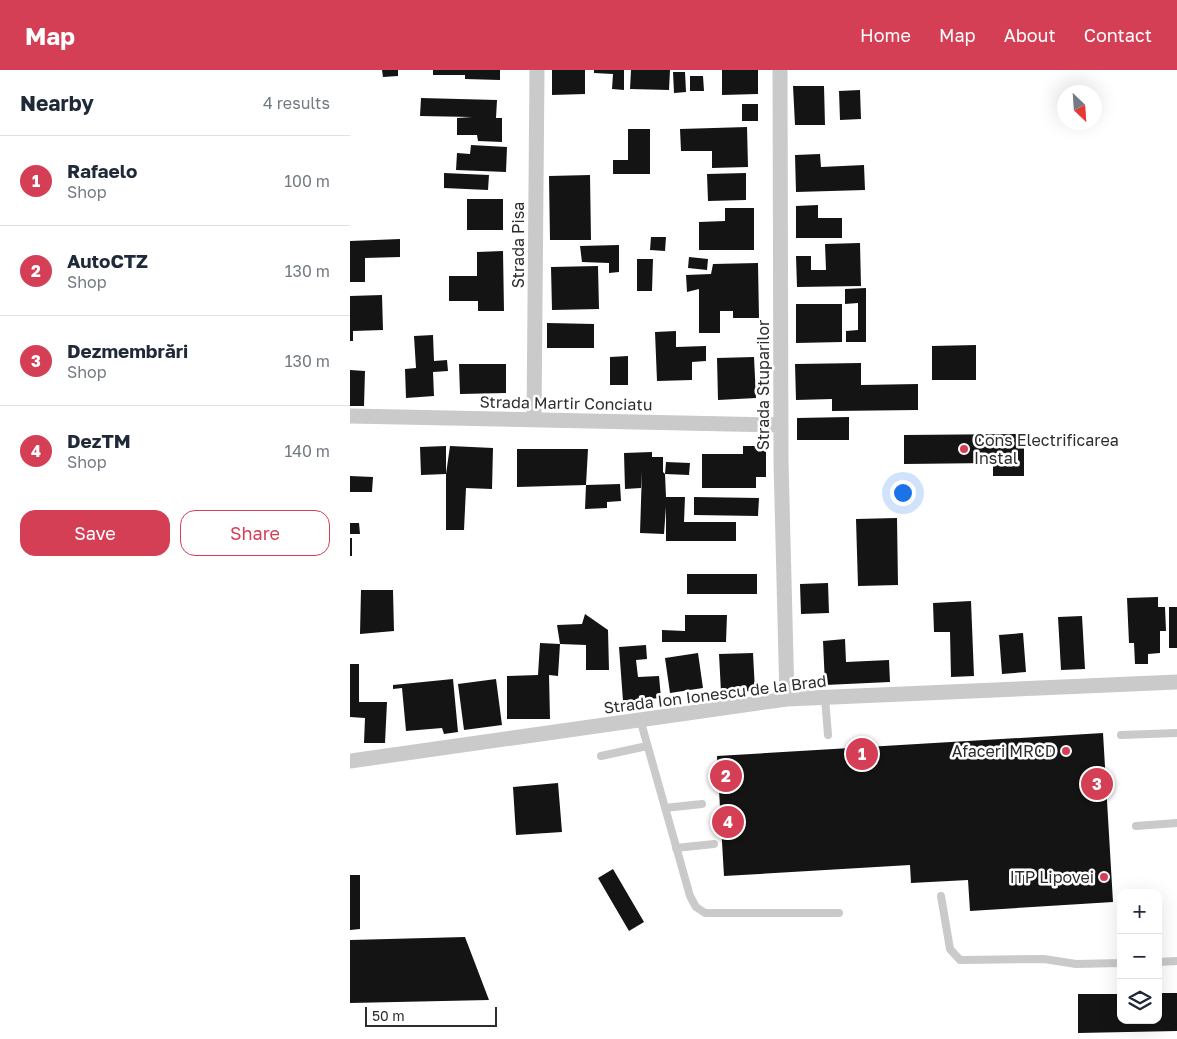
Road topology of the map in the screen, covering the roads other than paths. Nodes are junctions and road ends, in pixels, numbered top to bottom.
1 (537, 70) edge
2 (780, 70) edge
3 (350, 416) edge
4 (534, 420) junction
5 (780, 425) junction
6 (1177, 682) edge
7 (825, 698) junction
8 (787, 700) junction
9 (640, 720) junction
10 (1177, 733) edge
11 (828, 735) dead end
12 (1121, 735) dead end
13 (647, 746) junction
14 (601, 756) dead end
15 (350, 761) edge
16 (702, 804) dead end
17 (665, 808) junction
18 (1177, 823) edge
19 (1136, 826) dead end
20 (714, 844) dead end
21 (676, 848) junction
22 (941, 896) dead end
23 (840, 913) dead end
24 (1177, 961) edge
25 (1162, 962) edge
26 (1117, 963) edge

1 - 4 street, Strada Pisa
2 - 5 street, Strada Stuparilor
3 - 4 street, Strada Martir Conciatu
4 - 5 street, Strada Martir Conciatu
5 - 8 street, Strada Stuparilor
6 - 7 street, Strada Ion Ionescu de la Brad
7 - 8 street, Strada Ion Ionescu de la Brad
7 - 11 lane
8 - 9 street, Strada Ion Ionescu de la Brad
9 - 13 lane
9 - 15 street, Strada Ion Ionescu de la Brad
10 - 12 lane
13 - 14 lane
13 - 17 lane
16 - 17 lane
17 - 21 lane
18 - 19 lane
20 - 21 lane
21 - 23 lane
22 - 26 lane
24 - 25 lane

